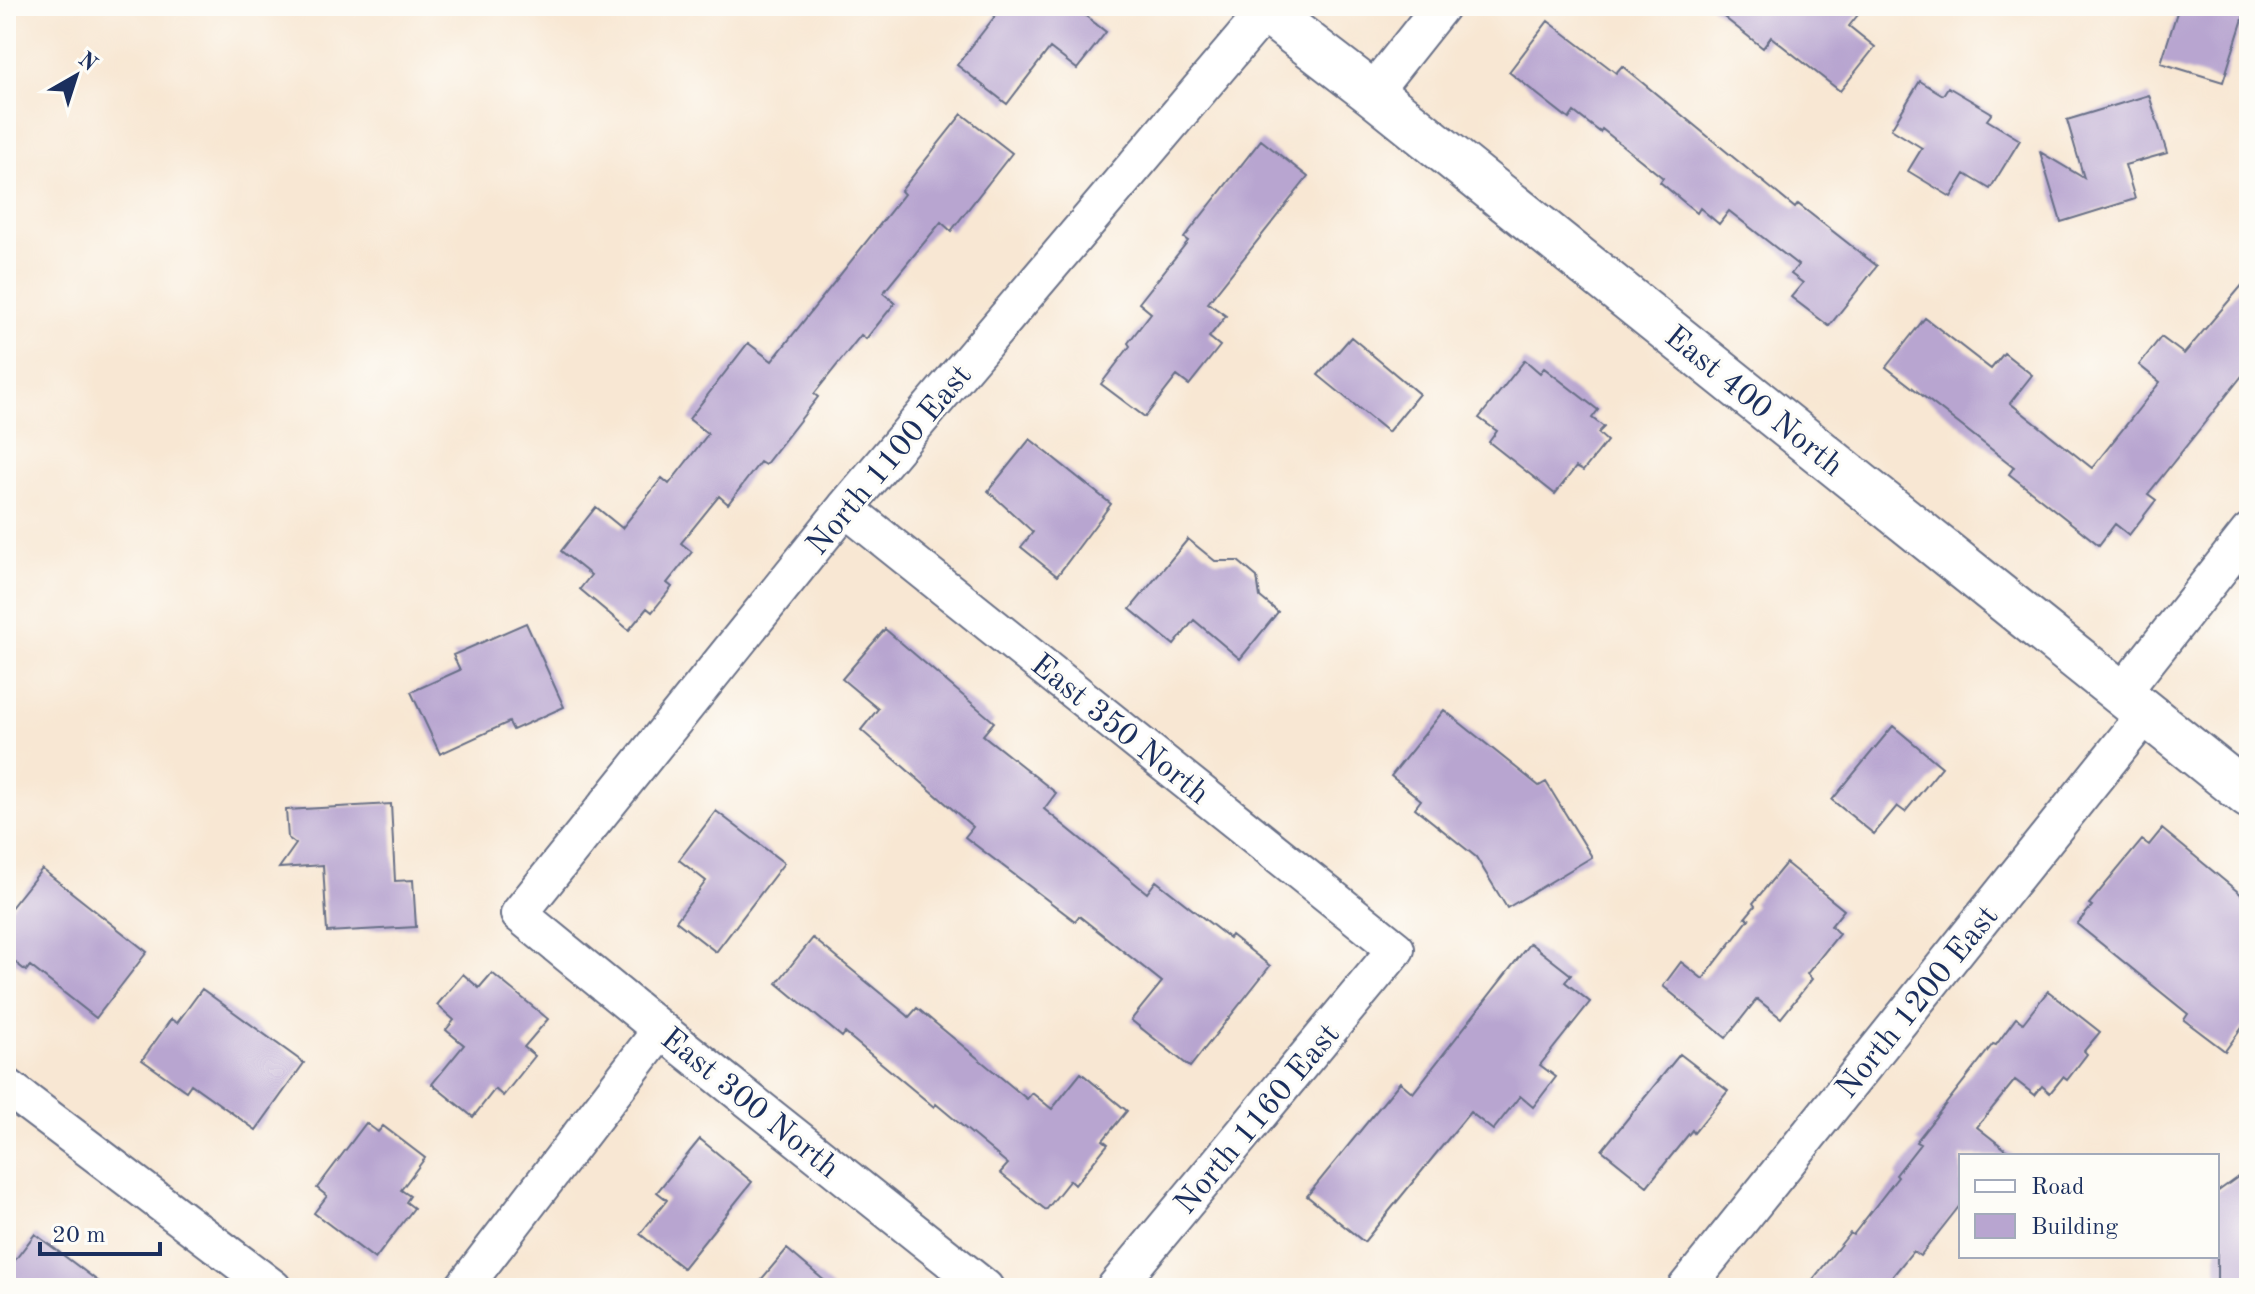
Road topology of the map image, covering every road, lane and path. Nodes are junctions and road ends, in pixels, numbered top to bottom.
1 (1441, 6) edge
2 (1263, 9) edge
3 (1372, 93) junction
4 (845, 508) junction
5 (2249, 532) edge
6 (2133, 704) junction
7 (2249, 796) edge
8 (519, 914) joint
9 (1396, 949) joint
10 (661, 1030) junction
11 (6, 1086) edge
12 (273, 1288) edge
13 (463, 1288) edge
14 (985, 1288) edge
15 (1115, 1288) edge
16 (1686, 1288) edge

1 - 3 street
2 - 3 street, East 400 North
2 - 4 street, North 1100 East
3 - 6 street, East 400 North
4 - 8 street, North 1100 East
4 - 9 street, East 350 North
5 - 6 street, North 1200 East
6 - 7 street, East 400 North
6 - 16 street, North 1200 East
8 - 10 street, East 300 North
9 - 15 street, North 1160 East
10 - 13 street
10 - 14 street, East 300 North
11 - 12 street

